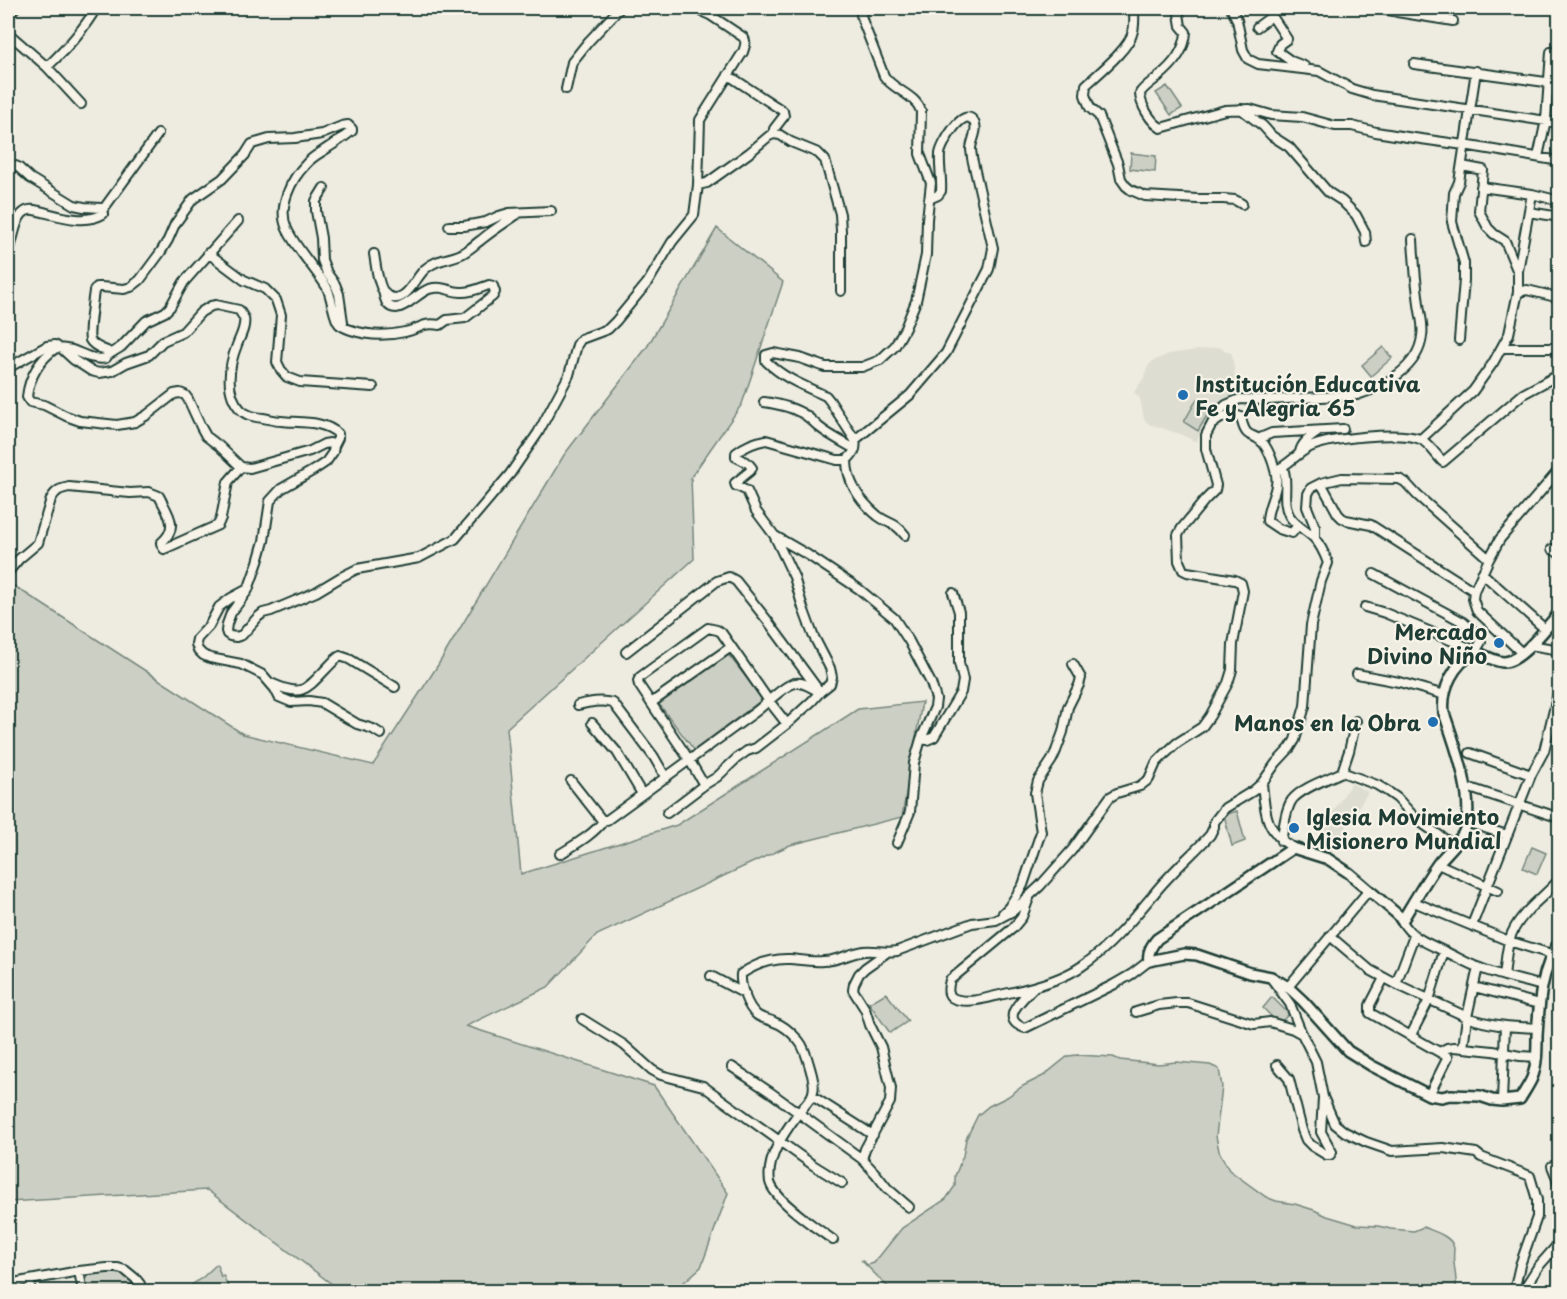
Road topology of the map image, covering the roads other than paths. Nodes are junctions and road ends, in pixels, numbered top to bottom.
1 (15, 8) edge
2 (96, 8) edge
3 (620, 8) edge
4 (694, 8) edge
5 (864, 8) edge
6 (1134, 8) edge
7 (1178, 8) edge
8 (1231, 8) edge
9 (1379, 8) edge
10 (8, 15) edge
11 (1453, 21) dead end
12 (1257, 27) dead end
13 (8, 33) edge
14 (1560, 53) edge
15 (1414, 64) dead end
16 (47, 67) junction
17 (1319, 71) junction
18 (1476, 71) junction
19 (728, 75) junction
20 (1549, 82) junction
21 (1560, 84) edge
22 (566, 89) dead end
23 (81, 104) dead end
24 (1241, 109) junction
25 (1471, 109) junction
26 (1546, 120) junction
27 (1560, 123) edge
28 (158, 134) dead end
29 (774, 134) junction
30 (1464, 145) junction
31 (1538, 157) junction
32 (1560, 161) edge
33 (8, 163) edge
34 (1462, 166) junction
35 (698, 185) junction
36 (324, 188) dead end
37 (1481, 188) junction
38 (1532, 194) junction
39 (929, 199) junction
40 (1560, 201) edge
41 (1242, 204) dead end
42 (102, 211) junction
43 (551, 211) dead end
44 (1528, 212) junction
45 (519, 213) junction
46 (1560, 217) edge
47 (238, 221) dead end
48 (449, 226) dead end
49 (1413, 239) dead end
50 (1366, 242) dead end
51 (208, 253) junction
52 (8, 254) edge
53 (374, 254) dead end
54 (1518, 271) junction
55 (382, 291) junction
56 (841, 291) dead end
57 (1518, 292) junction
58 (1560, 298) edge
59 (342, 326) junction
60 (1459, 340) dead end
61 (61, 348) junction
62 (1502, 348) junction
63 (1560, 348) edge
64 (108, 355) junction
65 (8, 368) edge
66 (1560, 374) edge
67 (373, 387) dead end
68 (764, 402) dead end
69 (1211, 425) junction
70 (1343, 429) dead end
71 (1320, 431) junction
72 (1258, 439) junction
73 (1421, 439) junction
74 (855, 440) junction
75 (334, 447) junction
76 (855, 449) junction
77 (1300, 452) junction
78 (847, 460) junction
79 (241, 467) junction
80 (1279, 469) junction
81 (1560, 469) edge
82 (1321, 483) junction
83 (1298, 525) junction
84 (774, 535) junction
85 (905, 535) dead end
86 (1315, 538) junction
87 (1552, 549) dead end
88 (1560, 554) edge
89 (1489, 559) junction
90 (8, 572) edge
91 (1374, 573) dead end
92 (1482, 573) junction
93 (248, 590) junction
94 (1474, 591) junction
95 (953, 593) dead end
96 (1365, 607) dead end
97 (1560, 612) edge
98 (1545, 629) junction
99 (1530, 645) junction
100 (731, 647) junction
101 (1560, 650) edge
102 (626, 652) dead end
103 (1475, 652) junction
104 (1522, 653) junction
105 (1073, 664) dead end
106 (1357, 674) dead end
107 (269, 682) junction
108 (1560, 685) edge
109 (395, 687) dead end
110 (820, 692) junction
111 (1444, 695) junction
112 (769, 701) junction
113 (651, 703) junction
114 (578, 705) dead end
115 (1356, 721) dead end
116 (592, 723) dead end
117 (787, 724) junction
118 (381, 735) dead end
119 (921, 739) junction
120 (1470, 753) dead end
121 (690, 761) junction
122 (1342, 772) junction
123 (1531, 775) junction
124 (666, 778) junction
125 (571, 781) dead end
126 (1262, 783) junction
127 (704, 785) junction
128 (1473, 789) dead end
129 (642, 794) junction
130 (1519, 805) junction
131 (668, 813) dead end
132 (1560, 818) edge
133 (604, 820) junction
134 (1466, 822) junction
135 (1507, 835) junction
136 (1281, 841) junction
137 (897, 843) dead end
138 (1453, 845) junction
139 (1293, 848) junction
140 (560, 854) dead end
141 (1438, 864) junction
142 (1560, 879) edge
143 (1486, 886) junction
144 (1369, 890) junction
145 (1498, 891) dead end
146 (1029, 896) junction
147 (1414, 902) junction
148 (996, 920) junction
149 (1402, 921) junction
150 (1472, 925) junction
151 (1330, 936) junction
152 (1414, 936) junction
153 (1509, 941) junction
154 (1560, 941) edge
155 (1444, 951) junction
156 (886, 952) junction
157 (1551, 954) junction
158 (1149, 961) junction
159 (1478, 967) junction
160 (711, 976) dead end
161 (1268, 976) junction
162 (1504, 976) junction
163 (1384, 978) junction
164 (1396, 984) junction
165 (1542, 986) junction
166 (1034, 987) junction
167 (1288, 987) junction
168 (1474, 987) junction
169 (744, 994) junction
170 (1429, 1000) junction
171 (1539, 1004) junction
172 (1136, 1012) dead end
173 (1467, 1017) junction
174 (582, 1018) dead end
175 (1505, 1026) junction
176 (1538, 1028) junction
177 (1302, 1034) junction
178 (1411, 1035) junction
179 (1463, 1048) junction
180 (1440, 1052) junction
181 (1505, 1053) junction
182 (1537, 1057) junction
183 (1277, 1065) dead end
184 (732, 1067) dead end
185 (1429, 1095) junction
186 (812, 1096) junction
187 (1323, 1097) junction
188 (1503, 1101) junction
189 (798, 1114) junction
190 (873, 1135) junction
191 (780, 1142) junction
192 (862, 1159) junction
193 (1552, 1166) dead end
194 (842, 1183) dead end
195 (1560, 1191) edge
196 (909, 1207) dead end
197 (1560, 1235) edge
198 (834, 1240) dead end
199 (1560, 1242) edge
200 (1550, 1253) junction
201 (1520, 1265) junction
202 (79, 1271) junction
203 (1535, 1273) junction
204 (29, 1280) junction
205 (8, 1284) edge
206 (31, 1292) edge
207 (83, 1292) edge
208 (132, 1292) edge
209 (1510, 1292) edge
210 (1522, 1292) edge

1 - 10 street
2 - 16 street
3 - 22 street
4 - 19 street
5 - 39 street
6 - 41 street
7 - 24 street
8 - 17 street
9 - 11 street
12 - 17 street
13 - 16 street
14 - 20 street
15 - 18 street
16 - 23 street
17 - 25 street
18 - 20 street
18 - 25 street
19 - 29 street
19 - 35 street
20 - 21 street
20 - 26 street
24 - 30 street
24 - 50 street
25 - 26 street
25 - 30 street
26 - 27 street
26 - 31 street
28 - 42 street
29 - 35 street
29 - 56 street
30 - 31 street
30 - 34 street
31 - 32 street
33 - 42 street
34 - 37 street
34 - 60 street
35 - 93 street
36 - 59 street
37 - 38 street
37 - 54 street
38 - 40 street
38 - 44 street
39 - 74 street
39 - 74 street
42 - 52 street
43 - 45 street
44 - 46 street
44 - 54 street
45 - 48 street
45 - 55 street
47 - 51 street
49 - 69 street
51 - 64 street
51 - 67 street
53 - 55 street
54 - 57 street
55 - 59 street
57 - 58 street
57 - 62 street
59 - 64 street
61 - 64 street
61 - 65 street
61 - 75 street
61 - 79 street
62 - 63 street
62 - 73 street
66 - 73 street
68 - 76 street
69 - 72 street
69 - 146 street
70 - 71 street
71 - 72 street
71 - 77 street
72 - 80 street
73 - 77 street
74 - 76 street
75 - 79 street
75 - 93 street
76 - 78 street
77 - 80 street
78 - 84 street
78 - 85 street
79 - 90 street
80 - 83 street
80 - 83 street
81 - 89 street
82 - 86 street
82 - 89 street
82 - 94 street
83 - 86 street
84 - 110 street
84 - 119 street
86 - 126 street
87 - 88 street
89 - 92 street
91 - 103 street
92 - 94 street
92 - 98 street
93 - 107 street
94 - 104 street
95 - 119 street
96 - 103 street
97 - 98 street
98 - 99 street
99 - 101 street
99 - 104 street
100 - 112 street
100 - 113 street
100 - 113 street
102 - 110 street
103 - 104 street
103 - 111 street
105 - 148 street
106 - 111 street
107 - 109 street
107 - 118 street
108 - 123 street
110 - 112 street
110 - 117 street
111 - 134 street
112 - 117 street
112 - 121 street
113 - 121 street
114 - 124 street
115 - 122 street
116 - 129 street
117 - 127 street
119 - 137 street
120 - 123 street
121 - 124 street
121 - 127 street
122 - 136 street
122 - 138 street
123 - 130 street
124 - 129 street
125 - 133 street
126 - 136 street
126 - 166 street
127 - 131 street
128 - 130 street
129 - 133 street
130 - 132 street
130 - 135 street
133 - 140 street
134 - 135 street
134 - 138 street
135 - 143 street
136 - 139 street
138 - 141 street
139 - 144 street
139 - 158 street
141 - 143 street
141 - 147 street
142 - 153 street
143 - 145 street
143 - 150 street
144 - 149 street
144 - 151 street
146 - 148 street
146 - 166 street
147 - 149 street
147 - 150 street
148 - 156 street
149 - 152 street
150 - 153 street
151 - 163 street
151 - 167 street
152 - 155 street
152 - 164 street
153 - 157 street
153 - 162 street
154 - 157 street
155 - 159 street
155 - 170 street
156 - 169 street
156 - 190 street
157 - 165 street
158 - 161 street
158 - 166 street
159 - 162 street
159 - 168 street
160 - 169 street
161 - 167 street
161 - 177 street
162 - 165 street
163 - 164 street
163 - 178 street
164 - 170 street
165 - 171 street
167 - 185 street
168 - 171 street
168 - 173 street
169 - 186 street
170 - 173 street
170 - 178 street
171 - 176 street
172 - 177 street
173 - 175 street
173 - 179 street
174 - 191 street
175 - 176 street
175 - 181 street
176 - 182 street
177 - 187 street
178 - 180 street
179 - 180 street
179 - 181 street
180 - 185 street
181 - 182 street
181 - 188 street
182 - 188 street
183 - 187 street
184 - 189 street
185 - 188 street
186 - 189 street
186 - 190 street
187 - 201 street
189 - 191 street
189 - 192 street
190 - 192 street
191 - 194 street
191 - 198 street
192 - 196 street
193 - 195 street
197 - 200 street
199 - 200 street
200 - 203 street
201 - 203 street
201 - 209 street
202 - 204 street
202 - 207 street
202 - 208 street
203 - 210 street
204 - 205 street
204 - 206 street

